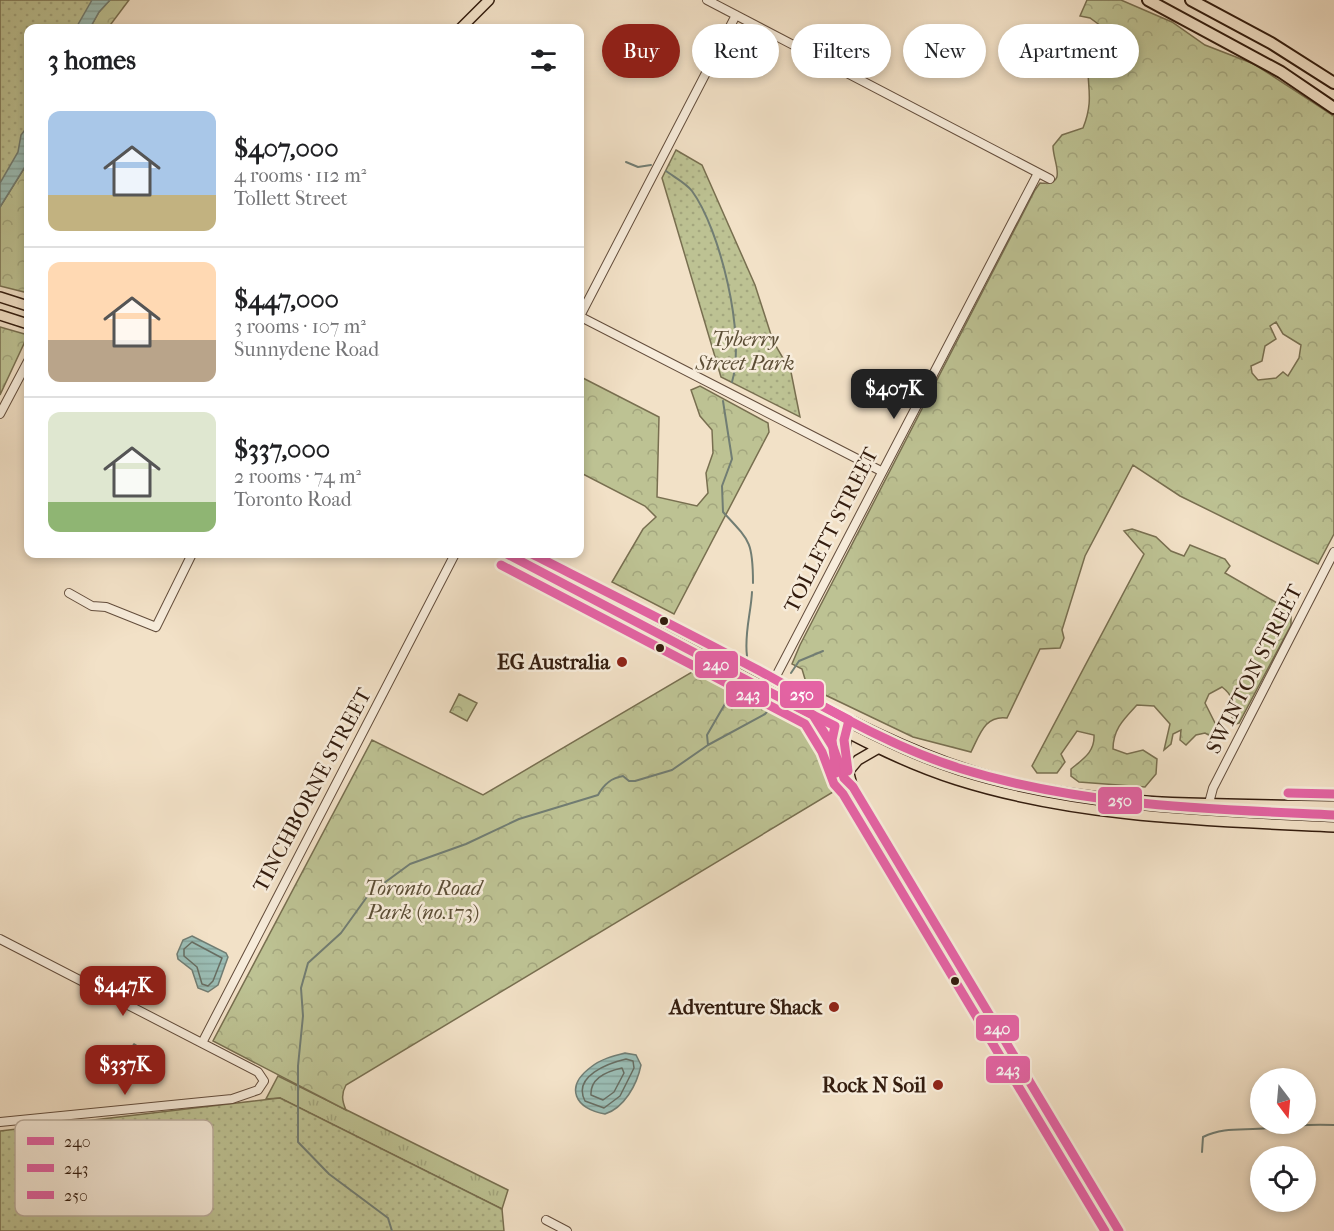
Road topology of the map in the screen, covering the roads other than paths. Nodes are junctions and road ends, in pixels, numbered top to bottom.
1 (489, 0) edge
2 (706, 0) edge
3 (1148, 0) edge
4 (1191, 0) edge
5 (736, 15) junction
6 (465, 24) edge
7 (1334, 83) edge
8 (1334, 108) edge
9 (1038, 172) junction
10 (1050, 179) dead end
11 (0, 297) edge
12 (24, 305) edge
13 (584, 307) edge
14 (0, 315) edge
15 (584, 320) edge
16 (24, 323) edge
17 (24, 369) edge
18 (0, 414) edge
19 (881, 471) junction
20 (1334, 552) edge
21 (190, 558) edge
22 (453, 558) edge
23 (515, 558) edge
24 (540, 558) edge
25 (69, 593) dead end
26 (774, 680) junction
27 (813, 715) junction
28 (847, 719) junction
29 (842, 731) junction
30 (833, 747) junction
31 (877, 749) junction
32 (848, 772) junction
33 (853, 787) junction
34 (1209, 803) junction
35 (1334, 806) edge
36 (1334, 827) edge
37 (0, 939) edge
38 (202, 1043) junction
39 (20, 1120) edge
40 (15, 1121) edge
41 (0, 1122) edge
42 (546, 1220) dead end
43 (567, 1231) edge
44 (1119, 1231) edge

1 - 6 main road
2 - 5 street
3 - 8 highway
4 - 7 highway
5 - 9 street
5 - 13 street
9 - 10 street
9 - 19 street, TOLLETT STREET
11 - 12 main road
14 - 16 main road
15 - 19 street
17 - 18 street
19 - 26 street, TOLLETT STREET
20 - 34 street, SWINTON STREET
21 - 25 street
22 - 38 street, TINCHBORNE STREET
23 - 27 main road
24 - 26 main road
26 - 28 main road
27 - 29 main road
27 - 30 main road
28 - 29 main road
28 - 34 main road
29 - 30 main road
29 - 31 main road
29 - 32 main road
30 - 33 main road
31 - 32 main road
31 - 36 main road
32 - 33 main road
33 - 44 main road
34 - 35 main road
37 - 38 street
38 - 39 street
40 - 41 street
42 - 43 street

